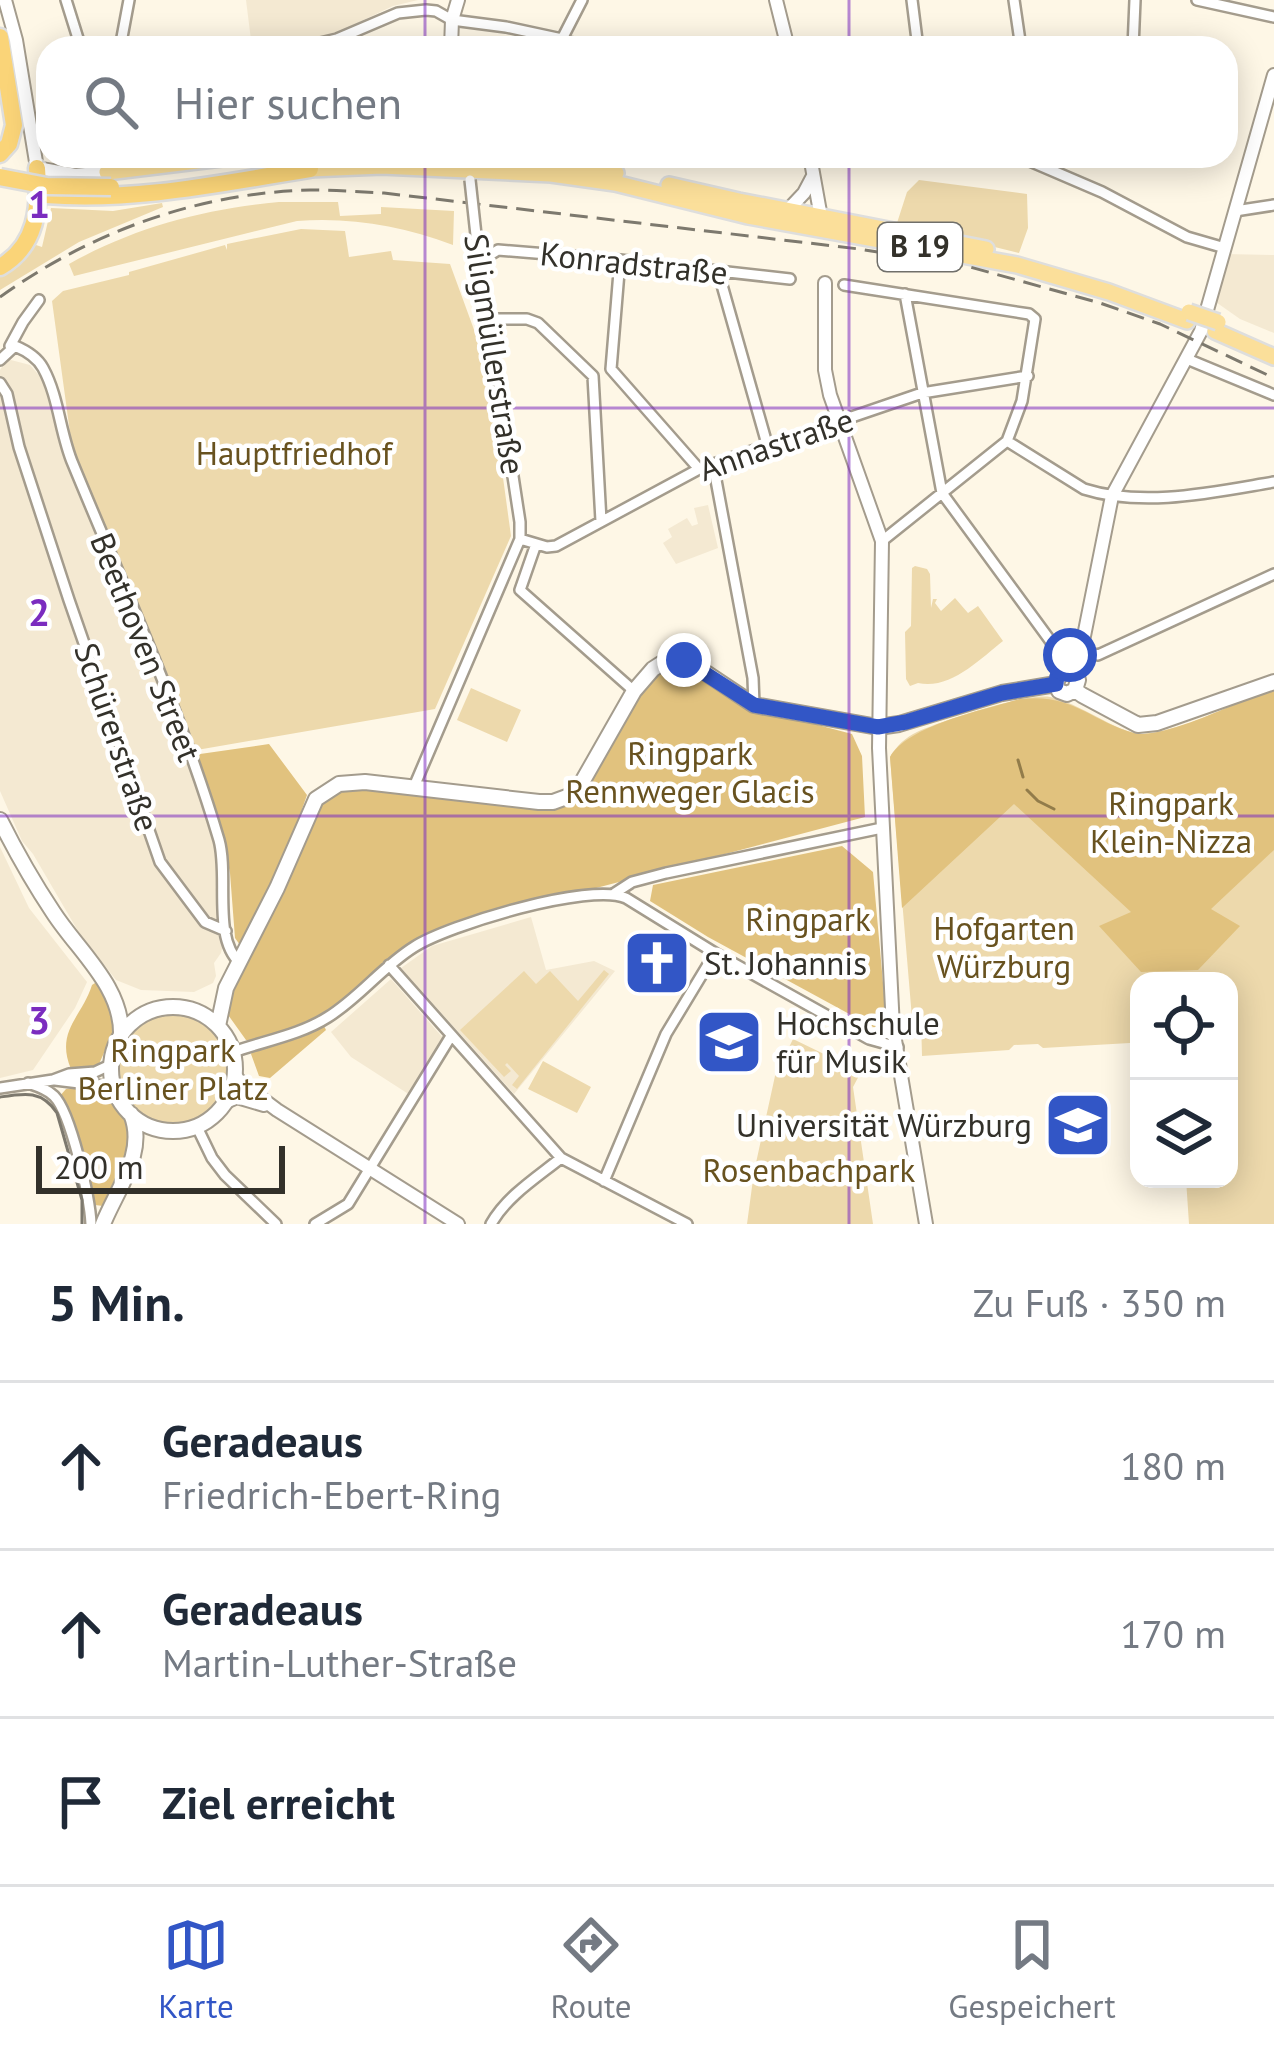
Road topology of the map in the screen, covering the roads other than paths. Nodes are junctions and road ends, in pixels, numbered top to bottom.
1 (5, 0) edge
2 (66, 0) edge
3 (129, 0) edge
4 (458, 0) edge
5 (582, 0) edge
6 (776, 0) edge
7 (912, 0) edge
8 (1014, 0) edge
9 (1135, 0) edge
10 (1197, 0) edge
11 (1274, 17) edge
12 (452, 20) junction
13 (76, 36) edge
14 (122, 36) edge
15 (344, 36) edge
16 (451, 36) edge
17 (548, 36) edge
18 (564, 36) edge
19 (785, 36) edge
20 (916, 36) edge
21 (1019, 36) edge
22 (1134, 36) edge
23 (0, 37) edge
24 (1274, 75) edge
25 (0, 154) edge
26 (36, 162) edge
27 (37, 168) joint
28 (168, 168) edge
29 (253, 168) edge
30 (468, 168) edge
31 (488, 168) edge
32 (591, 168) edge
33 (812, 168) edge
34 (1051, 168) edge
35 (813, 175) junction
36 (0, 177) edge
37 (109, 178) edge
38 (0, 187) edge
39 (1274, 205) edge
40 (788, 210) junction
41 (1235, 211) junction
42 (822, 223) junction
43 (1225, 248) junction
44 (480, 260) junction
45 (620, 260) junction
46 (0, 267) edge
47 (718, 271) junction
48 (790, 279) dead end
49 (825, 283) dead end
50 (844, 285) dead end
51 (905, 294) junction
52 (39, 300) dead end
53 (488, 319) junction
54 (1202, 323) junction
55 (12, 348) junction
56 (1274, 352) edge
57 (1187, 359) junction
58 (0, 360) edge
59 (611, 369) junction
60 (593, 376) junction
61 (1028, 376) junction
62 (0, 383) edge
63 (922, 394) junction
64 (1274, 395) edge
65 (838, 422) junction
66 (1007, 440) junction
67 (767, 444) junction
68 (713, 464) junction
69 (699, 469) junction
70 (1274, 482) edge
71 (942, 493) junction
72 (1112, 496) junction
73 (601, 521) junction
74 (520, 539) junction
75 (883, 541) junction
76 (536, 544) junction
77 (1274, 574) edge
78 (1076, 660) junction
79 (1274, 682) edge
80 (1056, 684) junction
81 (1076, 690) junction
82 (634, 691) junction
83 (754, 705) junction
84 (878, 727) junction
85 (413, 789) junction
86 (0, 820) edge
87 (882, 828) junction
88 (5, 842) edge
89 (615, 893) junction
90 (226, 931) junction
91 (715, 952) junction
92 (240, 963) junction
93 (389, 965) junction
94 (226, 988) junction
95 (110, 990) junction
96 (192, 1010) junction
97 (151, 1012) junction
98 (218, 1026) junction
99 (121, 1036) junction
100 (451, 1036) junction
101 (898, 1047) junction
102 (233, 1052) junction
103 (110, 1065) junction
104 (235, 1075) junction
105 (53, 1080) junction
106 (28, 1083) junction
107 (0, 1088) edge
108 (114, 1091) junction
109 (226, 1102) junction
110 (277, 1110) junction
111 (131, 1114) junction
112 (196, 1127) junction
113 (165, 1131) junction
114 (136, 1151) junction
115 (561, 1158) junction
116 (369, 1169) junction
117 (604, 1181) junction
118 (92, 1224) edge
119 (103, 1224) edge
120 (276, 1224) edge
121 (315, 1224) edge
122 (458, 1224) edge
123 (491, 1224) edge
124 (687, 1224) edge
125 (926, 1224) edge

1 - 26 street
2 - 13 street
3 - 14 street
4 - 12 street
5 - 18 street
6 - 19 street
7 - 20 street
8 - 21 street
9 - 22 street
10 - 11 street
12 - 15 street
12 - 16 street
12 - 17 street
23 - 25 highway
24 - 41 street
27 - 37 street
27 - 46 highway
28 - 37 main road
29 - 37 highway, B 19
30 - 44 street, Siligmüllerstraße, bridge
31 - 42 main road, B 19
32 - 40 main road, B 19
33 - 35 street
34 - 43 street
35 - 40 street
35 - 42 street
36 - 37 highway, B 19, bridge
37 - 38 highway, B 19, bridge
39 - 41 street
40 - 42 main road, B 19
41 - 43 street
42 - 54 main road, B 19
43 - 54 street
44 - 45 street, Konradstraße
44 - 53 street, Siligmüllerstraße
45 - 47 street, Konradstraße
45 - 59 street
47 - 48 street, Konradstraße
47 - 67 street
49 - 65 street
50 - 51 street
51 - 61 street
51 - 63 street
52 - 55 street
53 - 60 street
53 - 74 street, Siligmüllerstraße
54 - 56 main road, B 19
54 - 57 street
55 - 58 street
55 - 90 street, Beethoven Street
57 - 64 street
57 - 72 street
59 - 60 street
59 - 69 street
60 - 73 street
61 - 63 street, Annastraße
61 - 66 street
62 - 90 street, Schürerstraße
63 - 65 street, Annastraße
63 - 71 street
65 - 67 street, Annastraße
65 - 75 street
66 - 71 street
66 - 72 street
67 - 68 street, Annastraße
68 - 69 street, Annastraße
68 - 83 street
69 - 73 street, Annastraße
70 - 72 street
71 - 75 street
71 - 78 street
72 - 78 street
73 - 76 street, Annastraße
74 - 76 street
74 - 85 street
75 - 84 street
76 - 82 street
77 - 78 street
78 - 80 main road
78 - 81 main road
79 - 81 main road
80 - 81 main road
80 - 84 main road
82 - 83 main road
82 - 85 main road
83 - 84 main road
84 - 87 street
85 - 92 main road
86 - 88 main road
87 - 89 street
87 - 101 street
88 - 95 main road
89 - 91 street
89 - 93 street
90 - 92 street, Beethoven Street
91 - 101 street
91 - 117 street
92 - 94 main road
93 - 100 street
93 - 102 street
94 - 96 main road
94 - 98 main road
95 - 97 main road
95 - 99 main road
96 - 97 main road
96 - 98 main road
97 - 99 main road
98 - 102 main road
99 - 103 main road
100 - 115 street
100 - 116 street
101 - 125 street
102 - 104 main road
103 - 105 street
103 - 108 main road
104 - 109 main road
104 - 110 street
105 - 106 street
105 - 108 street
106 - 107 street
106 - 118 street
108 - 111 main road
109 - 110 street
109 - 112 main road
110 - 116 street
111 - 113 main road
111 - 114 main road
112 - 113 main road
112 - 120 street
113 - 114 main road
114 - 119 main road
115 - 117 street
115 - 123 street
116 - 121 street
116 - 122 street
117 - 124 street

